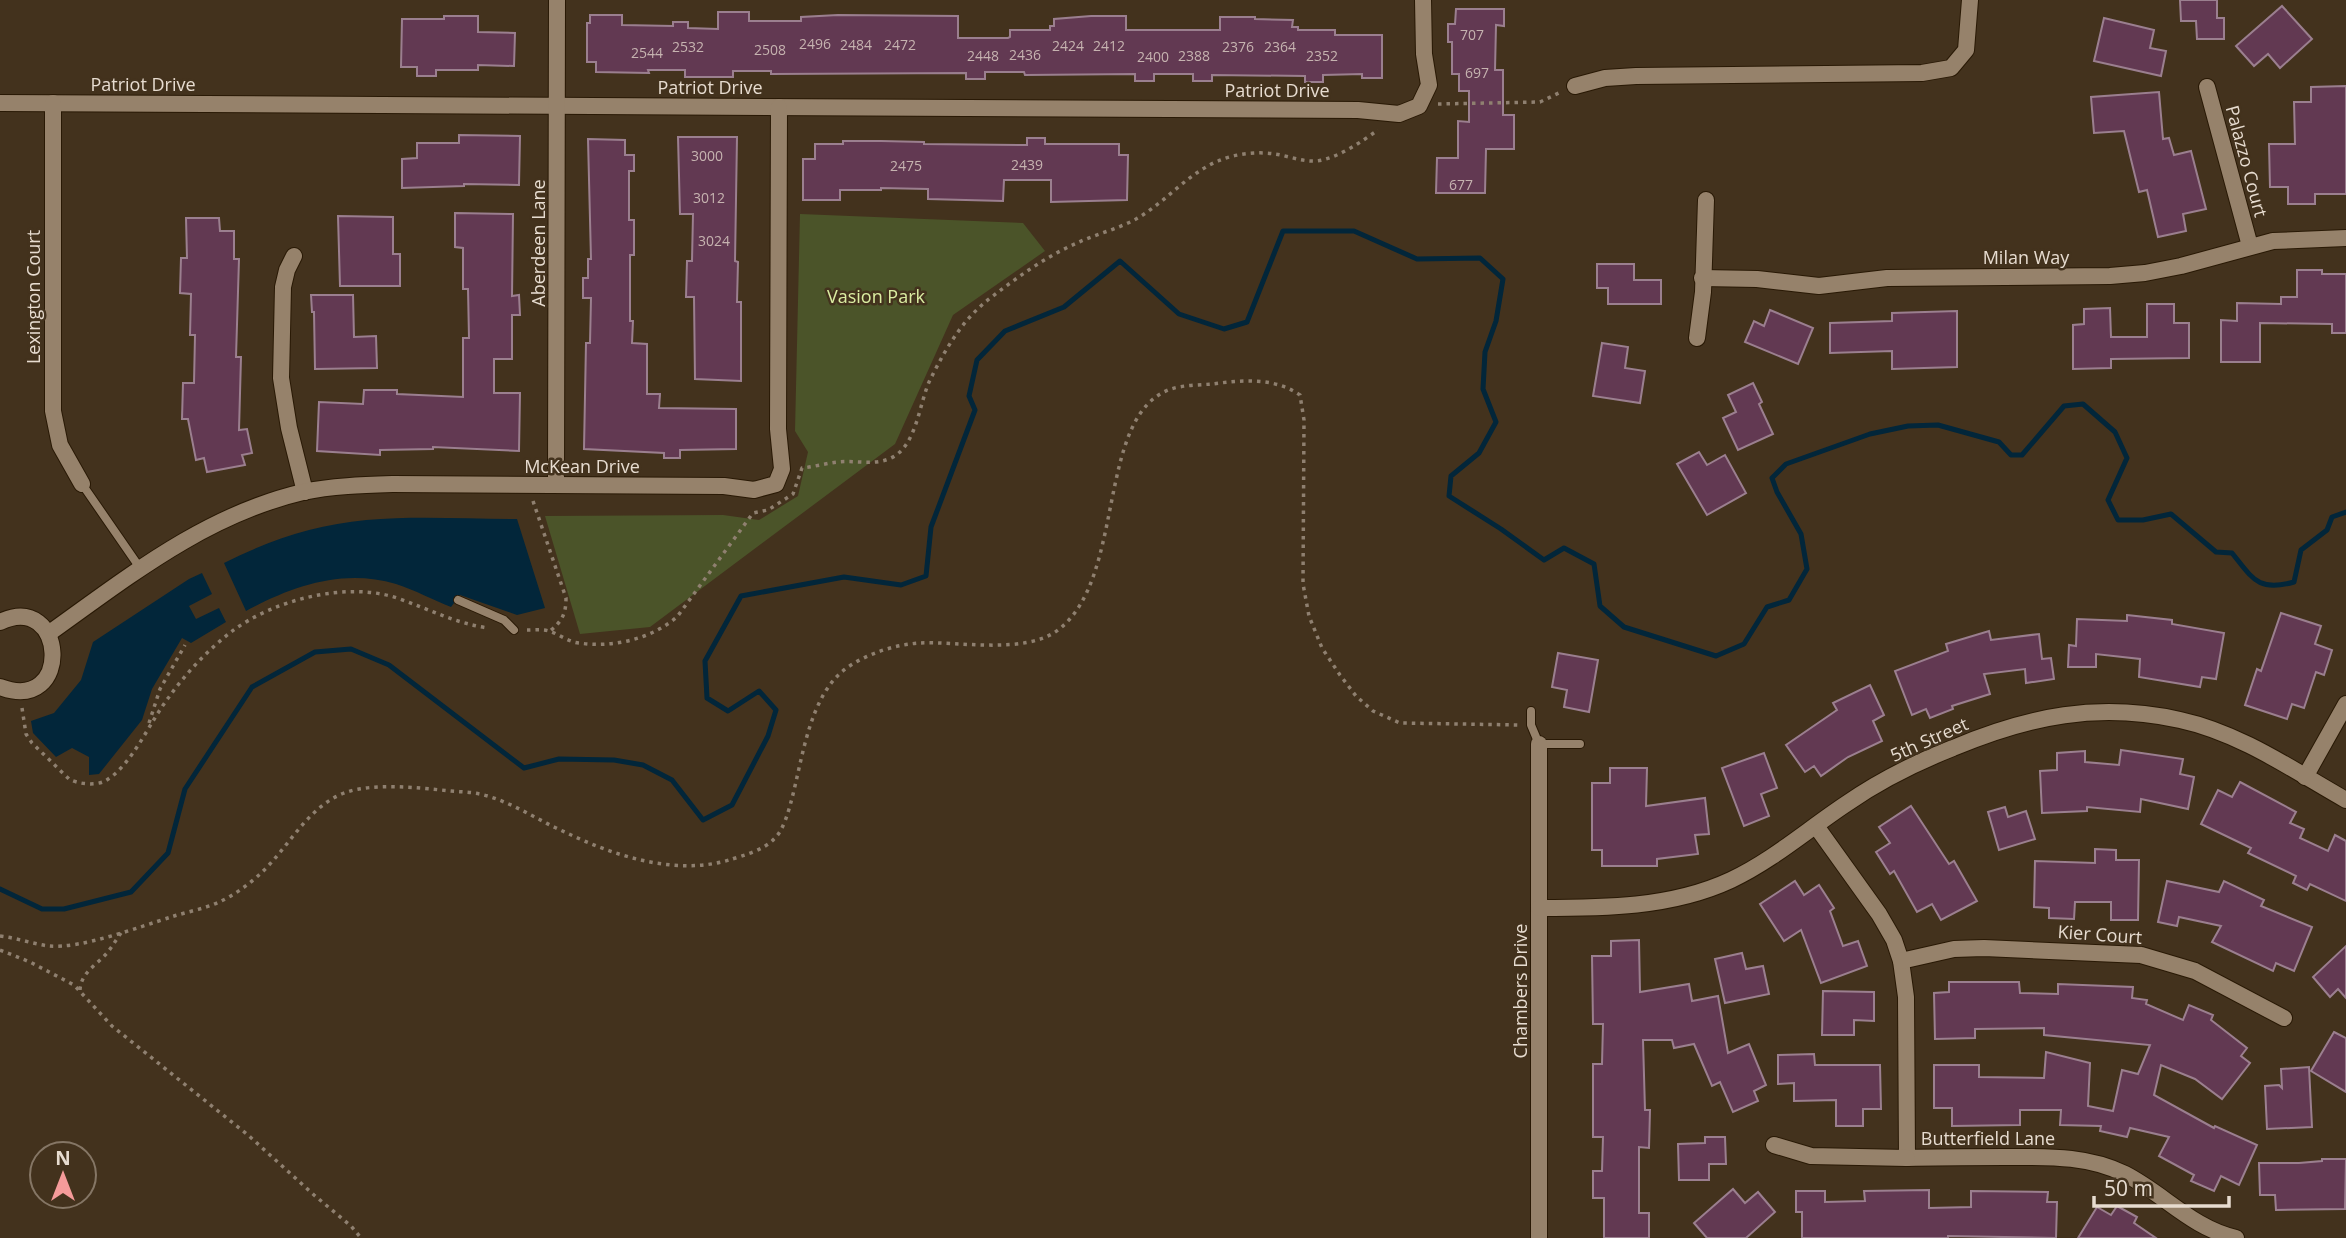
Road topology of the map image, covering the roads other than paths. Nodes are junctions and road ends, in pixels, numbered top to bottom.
1 (557, 0) edge
2 (1423, 0) edge
3 (1970, 0) edge
4 (1575, 86) road end
5 (2207, 87) dead end
6 (0, 103) edge
7 (53, 103) junction
8 (557, 106) junction
9 (779, 107) junction
10 (1706, 200) dead end
11 (2346, 238) edge
12 (2250, 246) junction
13 (294, 256) dead end
14 (1702, 278) junction
15 (1697, 338) dead end
16 (82, 484) joint
17 (556, 485) junction
18 (305, 492) junction
19 (140, 568) junction
20 (458, 600) dead end
21 (0, 622) edge
22 (514, 630) road end
23 (48, 634) junction
24 (0, 687) edge
25 (2346, 704) edge
26 (1531, 711) dead end
27 (1539, 744) junction
28 (1580, 744) dead end
29 (2305, 776) junction
30 (2346, 800) edge
31 (1816, 826) junction
32 (1539, 908) junction
33 (1901, 961) junction
34 (2284, 1018) dead end
35 (1774, 1145) dead end
36 (1908, 1158) junction
37 (1539, 1238) edge
38 (2236, 1238) edge

1 - 8 street, Aberdeen Lane
2 - 9 street, Patriot Drive
3 - 4 street
5 - 12 street, Palazzo Court
6 - 7 street, Patriot Drive
7 - 8 street, Patriot Drive
7 - 16 street, Lexington Court
8 - 9 street, Patriot Drive
8 - 17 street, Aberdeen Lane
9 - 17 street, McKean Drive
10 - 14 street
11 - 12 street, Milan Way
12 - 14 street, Milan Way
13 - 18 street
14 - 15 street
16 - 19 lane
17 - 18 street, McKean Drive
18 - 19 street, McKean Drive
19 - 23 street, McKean Drive
20 - 22 lane
21 - 23 street
23 - 24 street
25 - 29 street
26 - 27 lane
27 - 28 lane
27 - 32 street, Chambers Drive
29 - 30 street, 5th Street
29 - 31 street, 5th Street
31 - 32 street, 5th Street
31 - 33 street, Butterfield Lane
32 - 37 street, Chambers Drive
33 - 34 street, Kier Court
33 - 36 street, Butterfield Lane
35 - 36 street
36 - 38 street, Butterfield Lane

